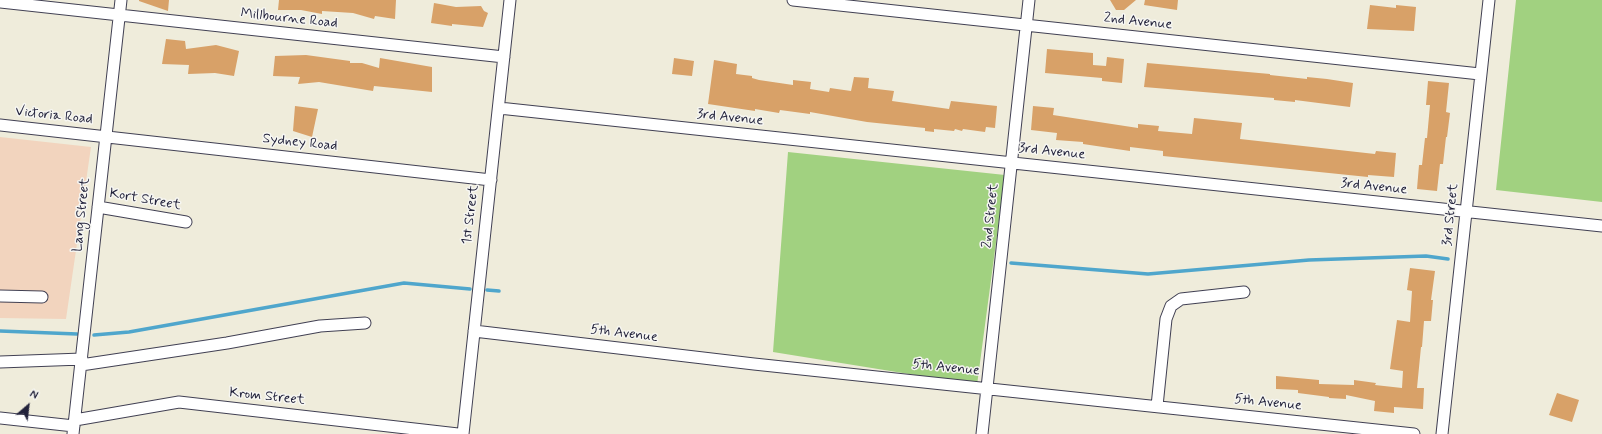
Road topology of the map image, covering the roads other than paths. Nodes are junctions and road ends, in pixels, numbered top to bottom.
1 (121, 0) edge
2 (510, 0) edge
3 (793, 0) edge
4 (1029, 0) edge
5 (1489, 0) edge
6 (0, 2) edge
7 (119, 15) junction
8 (1027, 26) junction
9 (504, 57) junction
10 (1480, 74) junction
11 (499, 108) junction
12 (0, 125) edge
13 (106, 136) junction
14 (1012, 163) junction
15 (491, 180) junction
16 (98, 207) junction
17 (1466, 211) junction
18 (186, 222) dead end
19 (1602, 226) edge
20 (1244, 292) dead end
21 (0, 296) edge
22 (42, 297) dead end
23 (365, 323) dead end
24 (474, 331) junction
25 (0, 362) edge
26 (81, 362) junction
27 (987, 388) junction
28 (1157, 406) junction
29 (0, 418) edge
30 (74, 427) edge
31 (458, 434) edge
32 (463, 434) edge
33 (982, 434) edge
34 (1414, 434) edge
35 (1442, 434) edge

1 - 7 street, Lang Street
2 - 9 street, 1st Street
3 - 8 street, 2nd Avenue
4 - 8 street, 2nd Street
5 - 10 street, 3rd Street
6 - 7 street, Millbourne Road
7 - 9 street, Millbourne Road
7 - 13 street, Lang Street
8 - 10 street, 2nd Avenue
8 - 14 street, 2nd Street
9 - 11 street, 1st Street
10 - 17 street, 3rd Street
11 - 14 street, 3rd Avenue
11 - 15 street, 1st Street
12 - 13 street, Victoria Road
13 - 15 street, Sydney Road
13 - 16 street, Lang Street
14 - 17 street, 3rd Avenue
14 - 27 street, 2nd Street
15 - 24 street, 1st Street
16 - 18 street, Kort Street
16 - 26 street, Lang Street
17 - 19 street, 3rd Avenue
17 - 35 street, 3rd Street
20 - 28 street
21 - 22 street
23 - 26 street
24 - 27 street, 5th Avenue
24 - 32 street, 1st Street
25 - 26 street
26 - 30 street, Lang Street
27 - 28 street, 5th Avenue
27 - 33 street, 2nd Street
28 - 34 street, 5th Avenue
29 - 30 street, Krom Street
30 - 31 street, Krom Street

